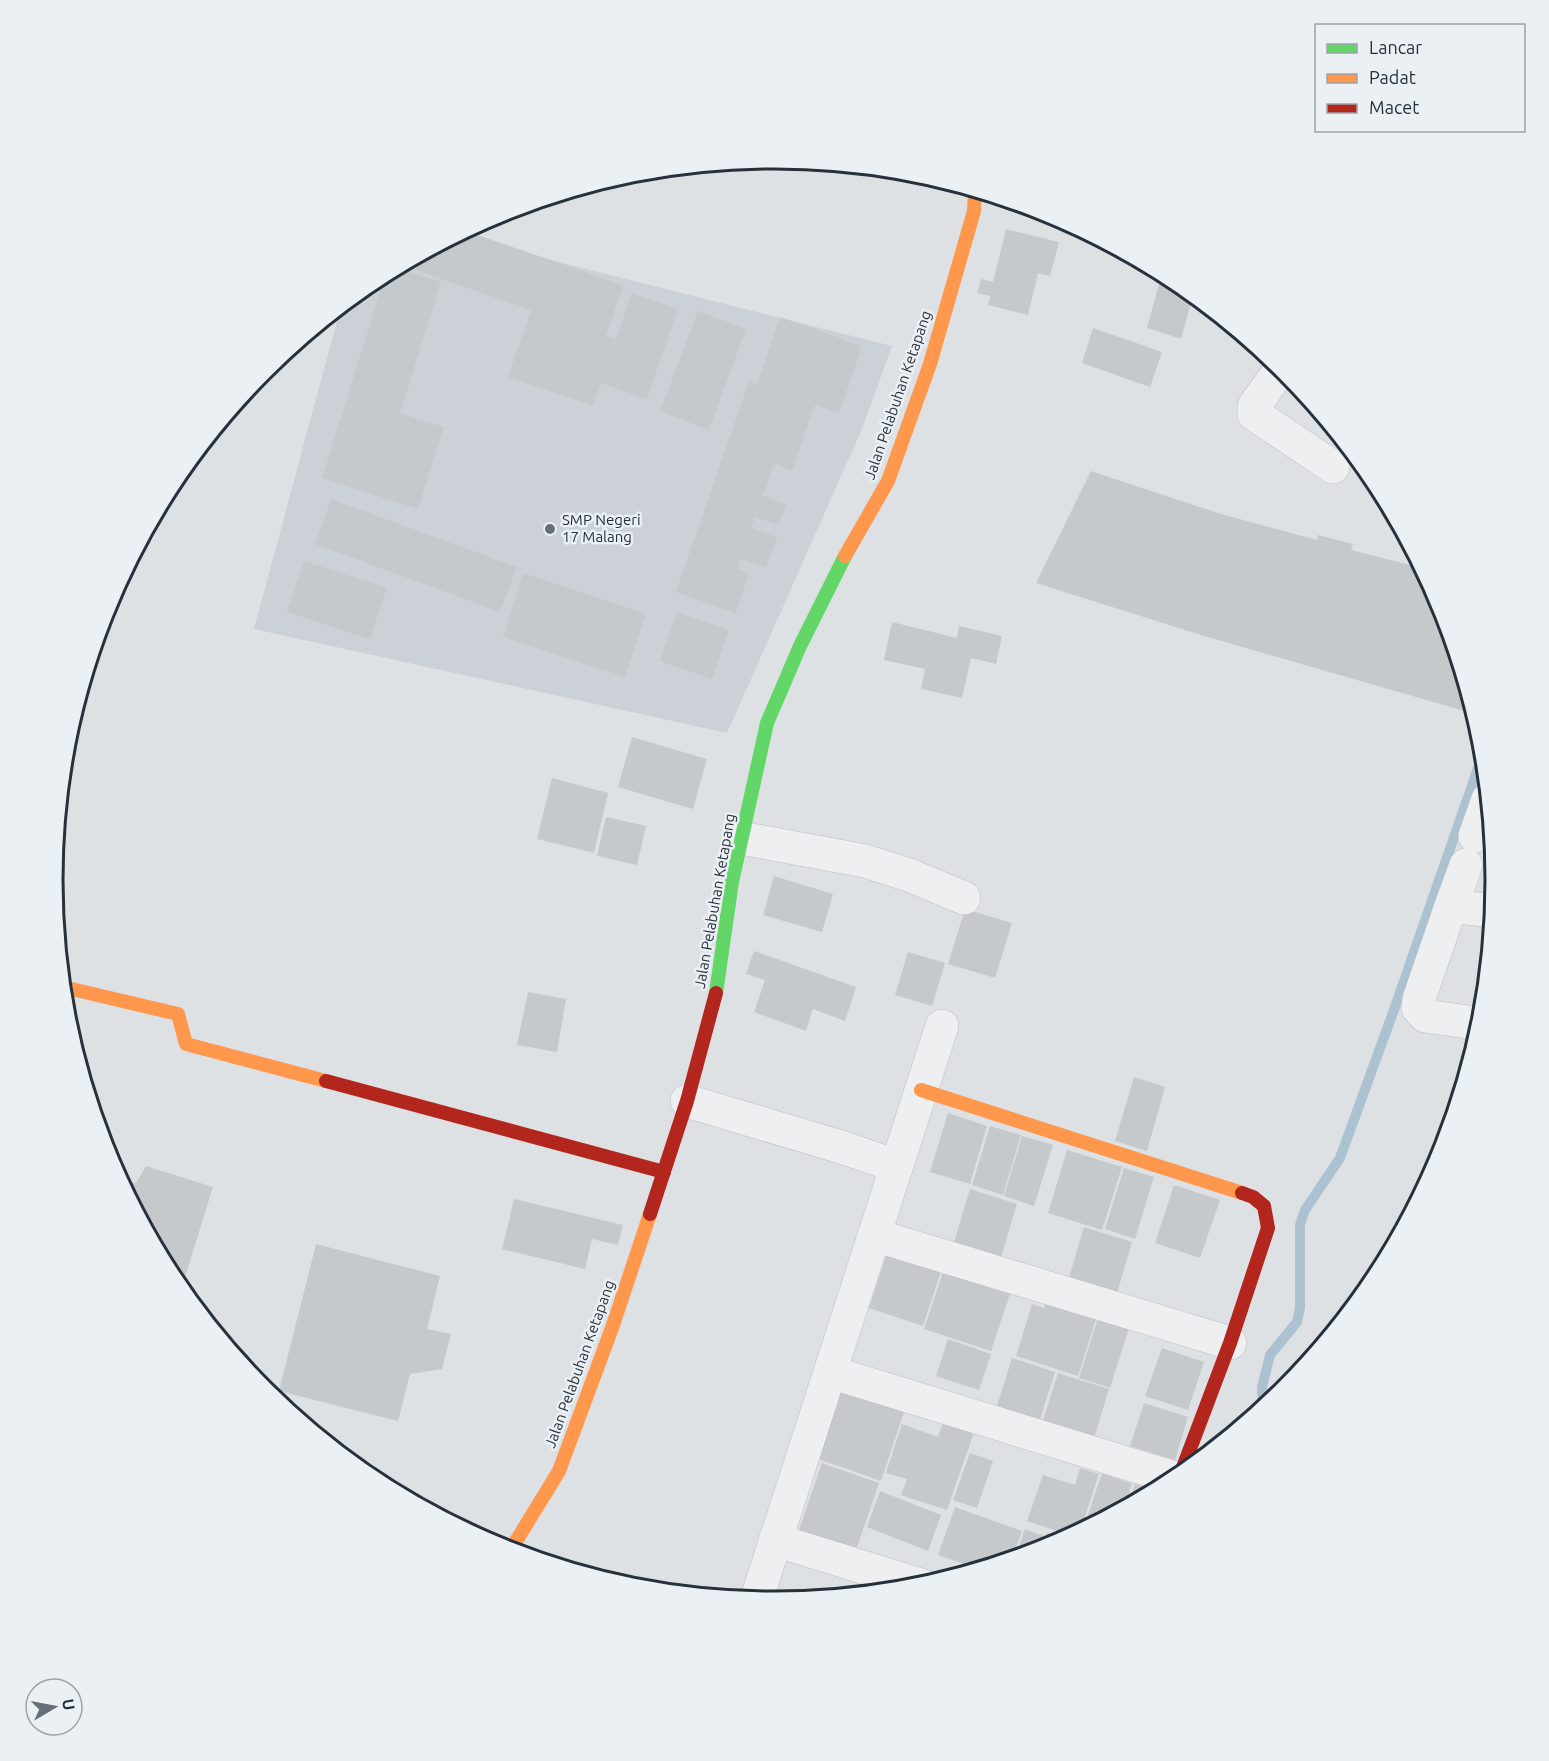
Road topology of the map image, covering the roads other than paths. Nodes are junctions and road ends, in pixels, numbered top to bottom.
1 (975, 198) edge
2 (1276, 376) edge
3 (1333, 467) dead end
4 (1482, 815) edge
5 (741, 838) junction
6 (964, 898) dead end
7 (1451, 906) junction
8 (1485, 910) edge
9 (72, 989) edge
10 (1471, 1022) edge
11 (942, 1026) dead end
12 (921, 1090) junction
13 (687, 1101) junction
14 (896, 1166) junction
15 (664, 1172) junction
16 (874, 1235) junction
17 (1230, 1343) junction
18 (830, 1372) junction
19 (1185, 1461) edge
20 (1166, 1474) edge
21 (775, 1540) junction
22 (515, 1543) edge
23 (903, 1580) edge
24 (759, 1591) edge

1 - 5 street, Jalan Pelabuhan Ketapang
2 - 3 street
4 - 7 street
5 - 6 street
5 - 13 street, Jalan Pelabuhan Ketapang
7 - 8 street
7 - 10 street
9 - 15 street
11 - 12 street
12 - 14 street
12 - 17 street
13 - 14 street
13 - 15 street, Jalan Pelabuhan Ketapang
14 - 16 street
15 - 22 street, Jalan Pelabuhan Ketapang
16 - 17 street
16 - 18 street
17 - 19 street
18 - 20 street
18 - 21 street
21 - 23 street
21 - 24 street

